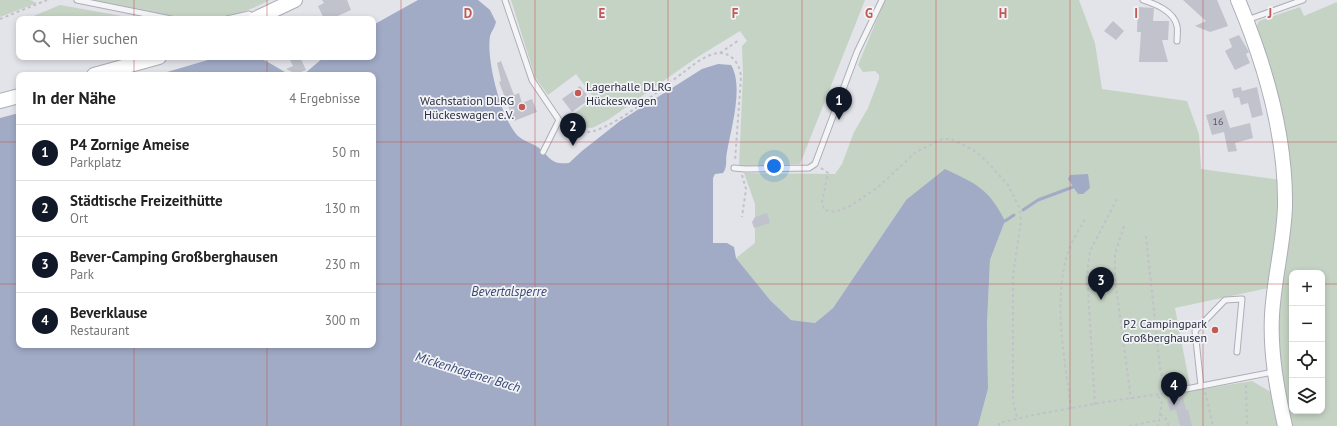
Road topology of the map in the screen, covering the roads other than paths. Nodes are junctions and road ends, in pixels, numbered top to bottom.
1 (77, 0) edge
2 (295, 0) edge
3 (505, 0) edge
4 (882, 0) edge
5 (1143, 0) edge
6 (1238, 0) edge
7 (1303, 0) edge
8 (153, 16) edge
9 (240, 16) edge
10 (251, 16) edge
11 (261, 16) edge
12 (1246, 20) junction
13 (1176, 42) dead end
14 (148, 60) edge
15 (105, 72) edge
16 (16, 97) edge
17 (0, 101) edge
18 (543, 152) dead end
19 (737, 168) road end
20 (1237, 352) dead end
21 (1274, 372) junction
22 (1202, 386) junction
23 (1186, 389) road end
24 (1285, 426) edge

1 - 8 lane
2 - 11 street
3 - 18 lane
4 - 19 lane
5 - 13 lane
6 - 12 street
7 - 12 lane
9 - 10 lane
12 - 21 street
14 - 15 street
16 - 17 street
20 - 22 lane
21 - 22 lane
21 - 24 street
22 - 23 lane

